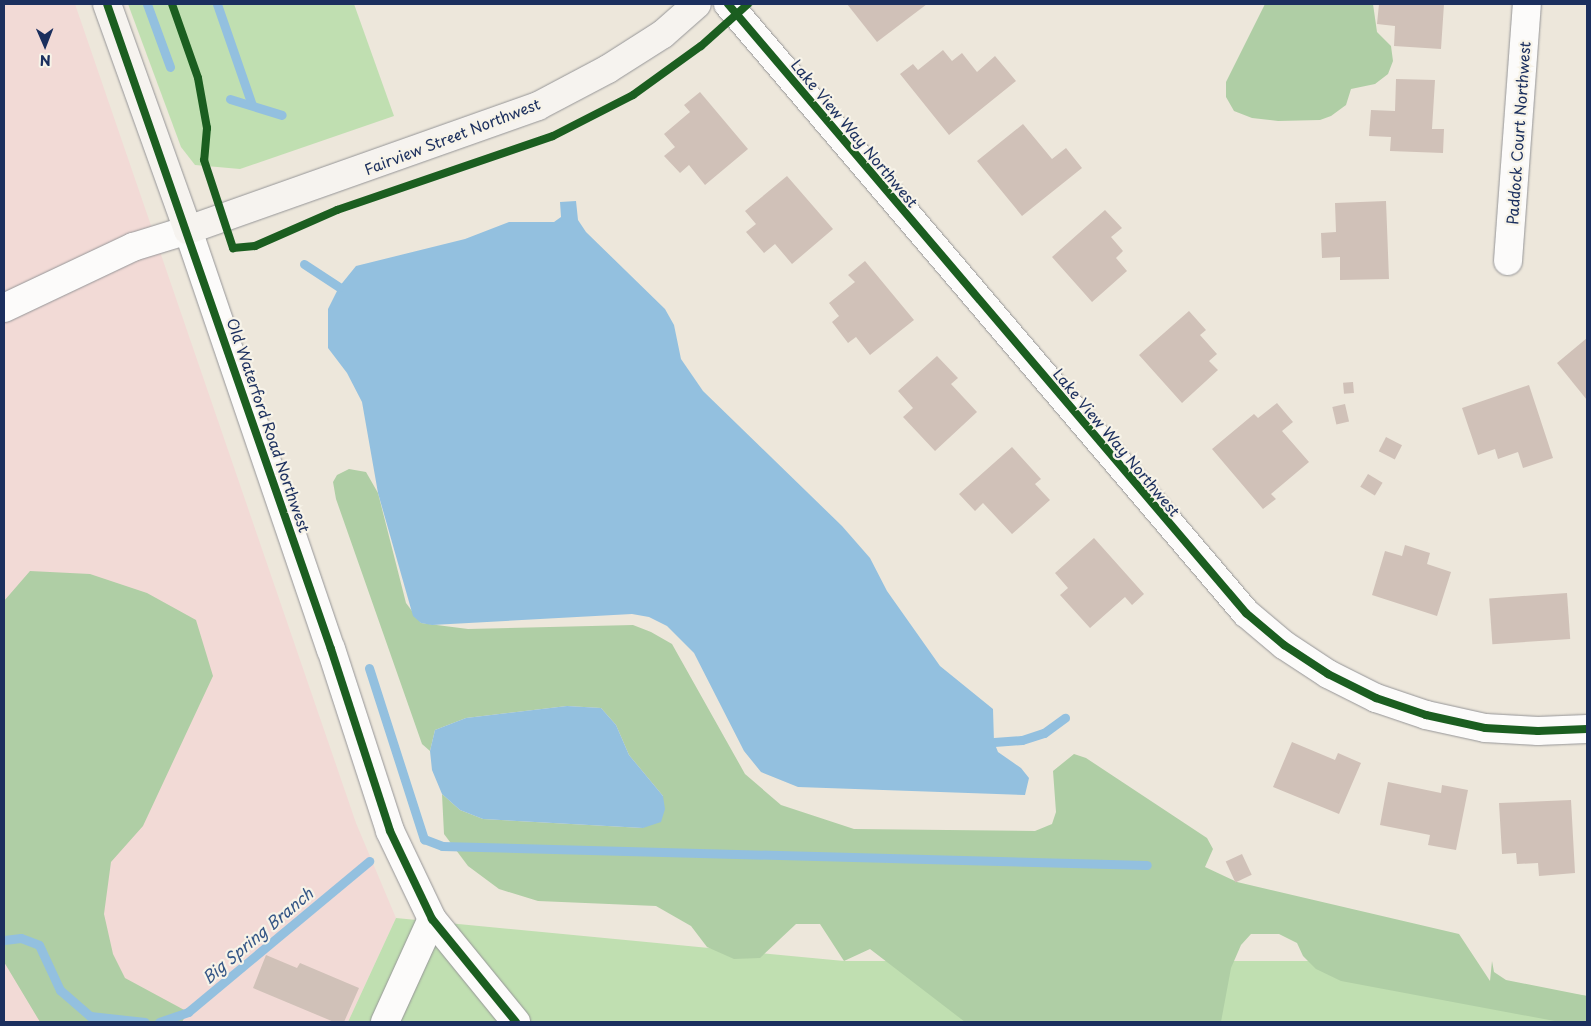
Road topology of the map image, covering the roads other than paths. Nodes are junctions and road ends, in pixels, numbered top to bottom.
1 (106, 4) edge
2 (697, 4) edge
3 (728, 4) edge
4 (1527, 4) edge
5 (188, 230) junction
6 (1508, 261) dead end
7 (4, 308) edge
8 (1587, 729) edge
9 (432, 919) junction
10 (385, 1022) edge
11 (516, 1022) edge

1 - 5 street, Old Waterford Road Northwest
2 - 5 street, Fairview Street Northwest
3 - 8 street, Lake View Way Northwest
4 - 6 street, Paddock Court Northwest
5 - 7 street
5 - 9 street, Old Waterford Road Northwest
9 - 10 street
9 - 11 street, Old Waterford Road Northwest

